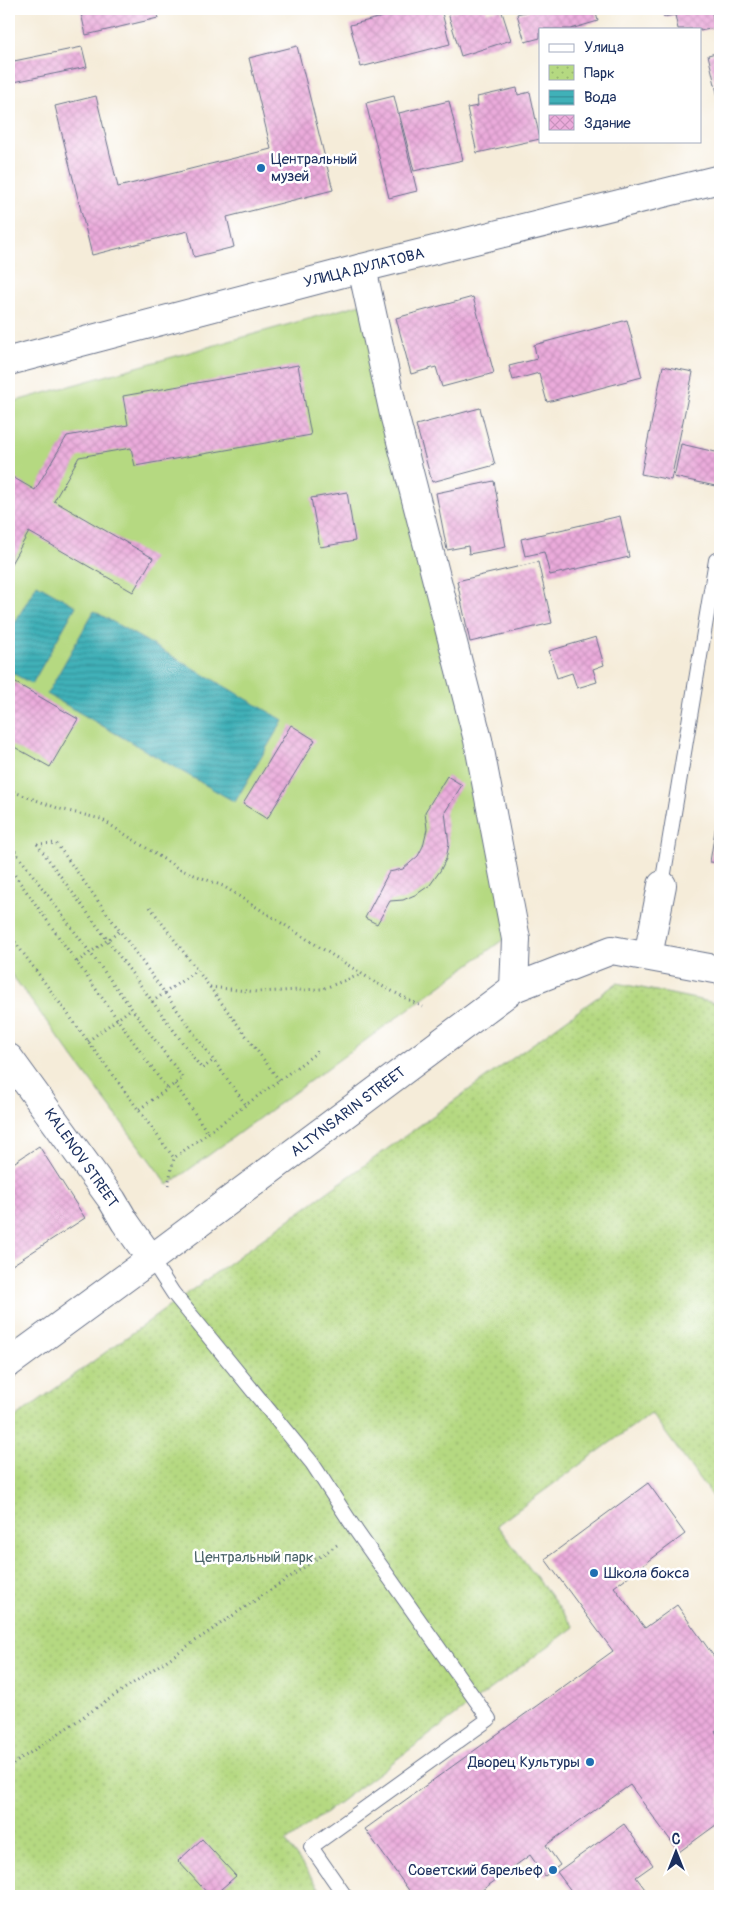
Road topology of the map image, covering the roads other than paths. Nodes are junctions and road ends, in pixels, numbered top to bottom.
1 (720, 178) edge
2 (362, 268) junction
3 (9, 361) edge
4 (716, 560) dead end
5 (662, 885) joint
6 (648, 956) junction
7 (720, 970) edge
8 (514, 988) junction
9 (9, 1058) edge
10 (151, 1259) junction
11 (9, 1364) edge
12 (345, 1896) edge

1 - 2 street, УЛИЦА ДУЛАТОВА
2 - 3 street, УЛИЦА ДУЛАТОВА
2 - 8 street
4 - 5 lane
5 - 6 street
6 - 7 street, ALTYNSARIN STREET
6 - 8 street, ALTYNSARIN STREET
8 - 10 street, ALTYNSARIN STREET
9 - 10 street, KALENOV STREET
10 - 11 street, ALTYNSARIN STREET
10 - 12 lane

